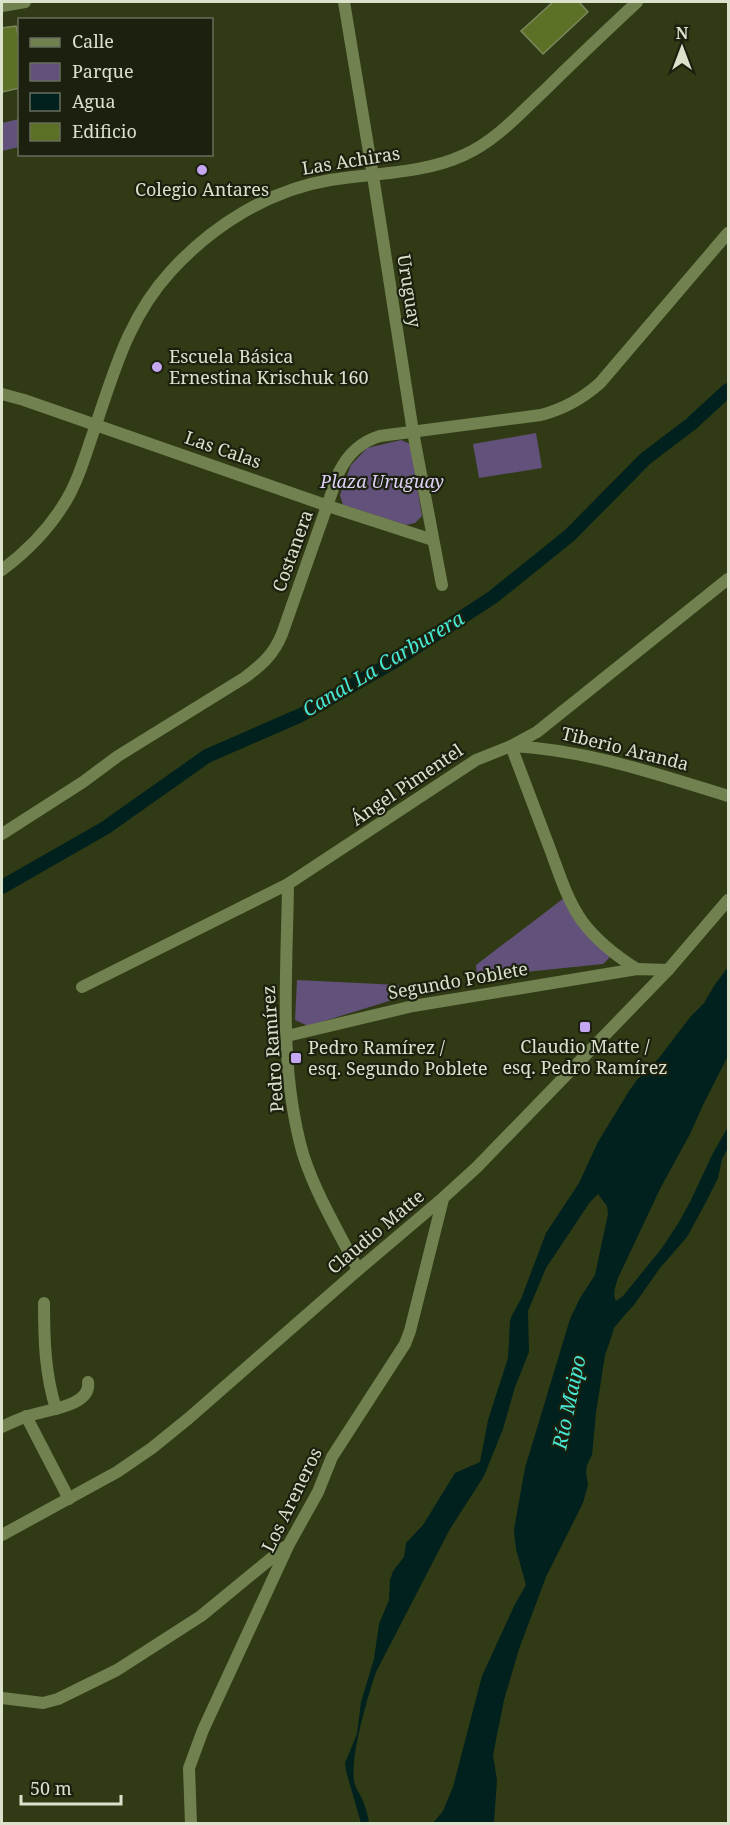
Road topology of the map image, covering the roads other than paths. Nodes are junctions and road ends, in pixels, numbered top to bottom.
1 (25, 2) edge
2 (344, 2) edge
3 (637, 2) edge
4 (2, 6) edge
5 (373, 176) junction
6 (729, 233) edge
7 (2, 394) edge
8 (96, 425) junction
9 (413, 432) junction
10 (328, 506) junction
11 (434, 540) junction
12 (2, 570) edge
13 (729, 579) edge
14 (442, 585) dead end
15 (511, 746) junction
16 (729, 796) edge
17 (2, 834) edge
18 (288, 884) junction
19 (729, 900) edge
20 (637, 969) junction
21 (668, 970) junction
22 (82, 987) dead end
23 (287, 1036) junction
24 (443, 1198) junction
25 (358, 1270) junction
26 (44, 1303) dead end
27 (88, 1382) dead end
28 (56, 1409) junction
29 (26, 1416) junction
30 (2, 1427) edge
31 (69, 1499) junction
32 (2, 1535) edge
33 (290, 1544) junction
34 (2, 1698) edge
35 (191, 1824) edge

1 - 4 street
2 - 5 street, Uruguay
3 - 5 street, Las Achiras
5 - 8 street, Las Achiras
5 - 9 street, Uruguay
6 - 9 street, Costanera
7 - 8 street, Las Calas
8 - 10 street, Las Calas
8 - 12 street, Las Achiras
9 - 10 street, Costanera
9 - 11 street, Uruguay
10 - 11 street, Las Calas
10 - 17 street, Costanera
11 - 14 street, Uruguay
13 - 15 street, Ángel Pimentel
15 - 16 street, Tiberio Aranda
15 - 18 street, Ángel Pimentel
15 - 20 street
18 - 22 street, Ángel Pimentel
18 - 23 street, Pedro Ramírez
19 - 21 street, Claudio Matte
20 - 21 street, Segundo Poblete
20 - 23 street, Segundo Poblete
21 - 24 street, Claudio Matte
23 - 25 street, Pedro Ramírez
24 - 25 street, Claudio Matte
24 - 33 street, Los Areneros
25 - 31 street, Claudio Matte
26 - 28 street
27 - 28 street
28 - 29 street
29 - 30 street
29 - 31 street
31 - 32 street, Claudio Matte
33 - 34 street
33 - 35 street, Los Areneros

